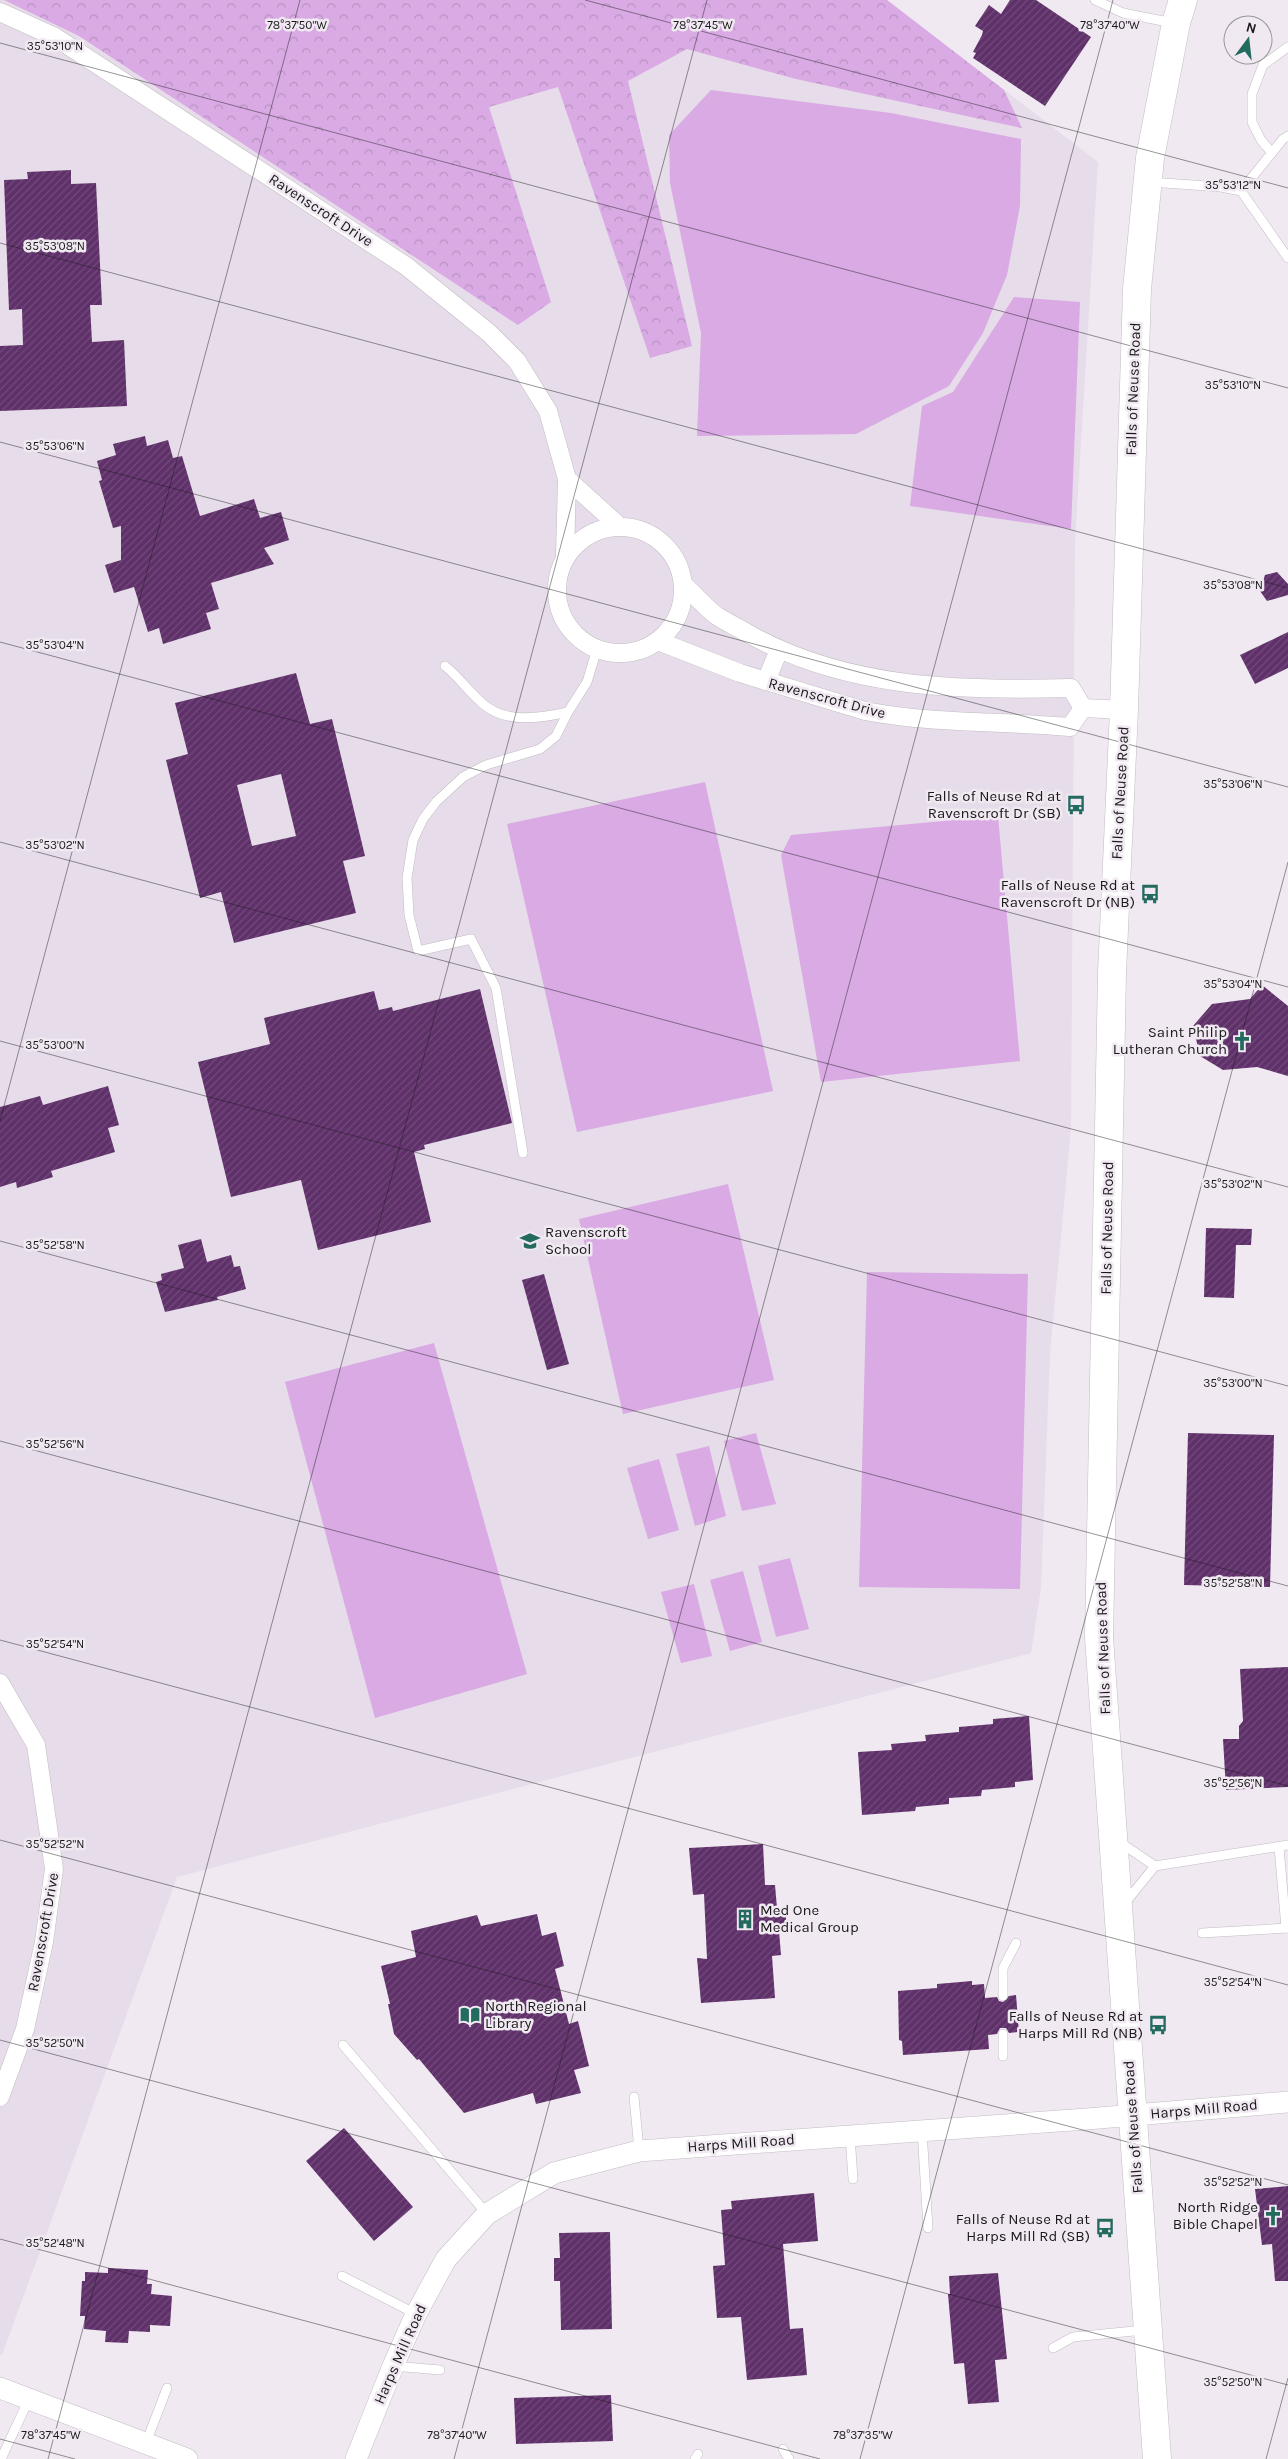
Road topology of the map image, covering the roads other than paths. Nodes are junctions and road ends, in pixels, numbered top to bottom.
1 (1094, 0) edge
2 (0, 12) edge
3 (1180, 12) edge
4 (1288, 47) edge
5 (1288, 136) edge
6 (1272, 153) junction
7 (1147, 182) junction
8 (1241, 191) junction
9 (1288, 258) edge
10 (567, 480) junction
11 (619, 526) junction
12 (565, 556) junction
13 (684, 585) junction
14 (658, 641) junction
15 (597, 649) junction
16 (779, 650) junction
17 (445, 666) dead end
18 (766, 681) junction
19 (1083, 708) junction
20 (1124, 710) junction
21 (568, 712) junction
22 (523, 1153) dead end
23 (0, 1683) edge
24 (1113, 1837) junction
25 (1283, 1846) edge
26 (1155, 1866) junction
27 (1118, 1911) junction
28 (1287, 1928) edge
29 (1202, 1933) dead end
30 (1016, 1943) dead end
31 (1003, 1996) dead end
32 (1003, 2034) dead end
33 (343, 2045) dead end
34 (1003, 2056) dead end
35 (0, 2097) edge
36 (634, 2098) dead end
37 (1288, 2102) edge
38 (1132, 2115) junction
39 (922, 2129) junction
40 (850, 2135) junction
41 (639, 2151) junction
42 (852, 2179) dead end
43 (487, 2214) junction
44 (928, 2228) dead end
45 (342, 2276) dead end
46 (416, 2314) junction
47 (1147, 2330) junction
48 (1053, 2348) dead end
49 (393, 2366) junction
50 (440, 2370) dead end
51 (0, 2388) edge
52 (167, 2388) dead end
53 (29, 2399) junction
54 (146, 2443) junction
55 (1, 2459) edge
56 (187, 2459) edge
57 (356, 2459) edge
58 (695, 2459) edge
59 (700, 2459) edge
60 (779, 2459) edge
61 (789, 2459) edge
62 (1157, 2459) edge

1 - 3 lane
2 - 10 street, Ravenscroft Drive
3 - 7 main road, Falls of Neuse Road
4 - 6 lane
5 - 6 lane
6 - 8 lane
7 - 8 lane
7 - 20 main road, Falls of Neuse Road
8 - 9 lane
10 - 11 street, Ravenscroft Drive
10 - 12 street, Ravenscroft Drive
11 - 12 street, Ravenscroft Drive
11 - 13 street, Ravenscroft Drive
12 - 15 street, Ravenscroft Drive
13 - 14 street, Ravenscroft Drive
13 - 16 street, Ravenscroft Drive
14 - 15 street, Ravenscroft Drive
14 - 18 street, Ravenscroft Drive
15 - 21 lane
16 - 18 street
16 - 19 street, Ravenscroft Drive
17 - 21 lane
18 - 19 street, Ravenscroft Drive
19 - 20 street
20 - 24 main road, Falls of Neuse Road
21 - 22 lane
23 - 35 street, Ravenscroft Drive
24 - 26 lane
24 - 27 main road, Falls of Neuse Road
25 - 26 lane
25 - 28 lane
26 - 27 lane
27 - 38 main road, Falls of Neuse Road
28 - 29 lane
30 - 31 lane
32 - 34 lane
33 - 43 lane
36 - 41 lane
37 - 38 street, Harps Mill Road
38 - 39 street, Harps Mill Road
38 - 47 main road, Falls of Neuse Road
39 - 40 street, Harps Mill Road
39 - 44 lane
40 - 41 street, Harps Mill Road
40 - 42 lane
41 - 43 street, Harps Mill Road
43 - 46 street, Harps Mill Road
45 - 46 lane
46 - 49 street, Harps Mill Road
47 - 48 lane
47 - 62 main road, Falls of Neuse Road
49 - 50 lane
49 - 57 street, Harps Mill Road
51 - 53 street
52 - 54 lane
53 - 54 street
53 - 55 lane
54 - 56 street
58 - 59 lane
60 - 61 lane

